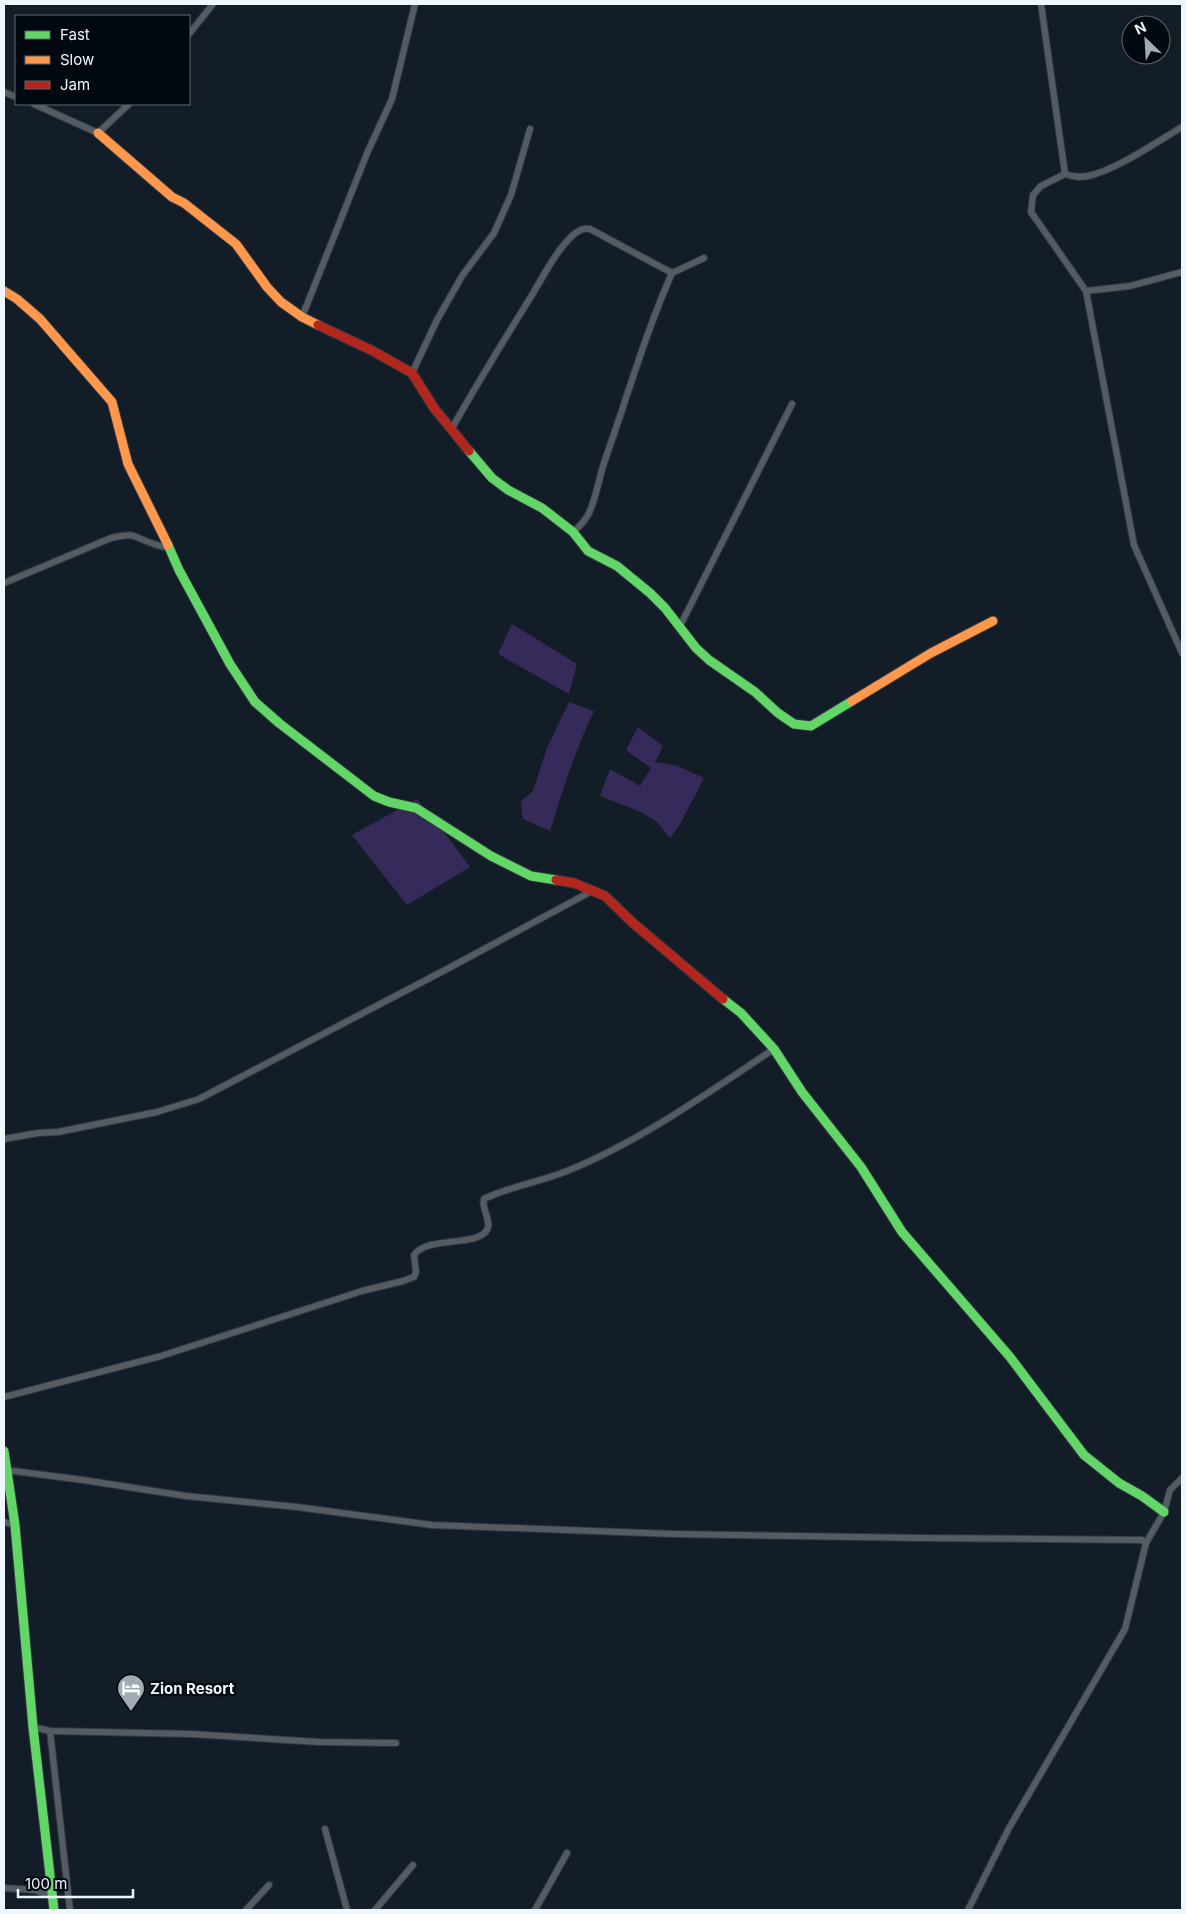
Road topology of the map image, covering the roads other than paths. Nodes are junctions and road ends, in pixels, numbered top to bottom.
1 (213, 4) edge
2 (415, 4) edge
3 (1041, 4) edge
4 (190, 33) edge
5 (36, 105) edge
6 (128, 105) edge
7 (1182, 126) edge
8 (530, 129) dead end
9 (98, 133) junction
10 (1064, 174) junction
11 (704, 258) dead end
12 (1182, 272) edge
13 (672, 273) junction
14 (4, 291) edge
15 (1086, 291) junction
16 (302, 317) junction
17 (412, 373) junction
18 (792, 404) dead end
19 (451, 430) junction
20 (573, 532) junction
21 (170, 548) junction
22 (4, 583) edge
23 (993, 621) dead end
24 (680, 626) junction
25 (1182, 653) edge
26 (592, 891) junction
27 (774, 1049) junction
28 (4, 1140) edge
29 (4, 1397) edge
30 (4, 1451) edge
31 (6, 1470) junction
32 (1182, 1478) edge
33 (1164, 1512) junction
34 (4, 1522) edge
35 (15, 1525) junction
36 (1146, 1542) junction
37 (33, 1727) junction
38 (50, 1731) junction
39 (396, 1743) dead end
40 (324, 1829) dead end
41 (567, 1853) dead end
42 (413, 1865) dead end
43 (269, 1885) dead end
44 (4, 1888) edge
45 (52, 1896) junction
46 (54, 1910) edge
47 (70, 1910) edge
48 (246, 1910) edge
49 (346, 1910) edge
50 (375, 1910) edge
51 (535, 1910) edge
52 (968, 1910) edge

1 - 4 street
2 - 16 street
3 - 10 street
5 - 9 street
6 - 9 street
7 - 10 street
8 - 17 street
9 - 16 street
10 - 15 street
11 - 13 street
12 - 15 street
13 - 19 street
13 - 20 street
14 - 21 street
15 - 25 street
16 - 17 street
17 - 19 street
18 - 24 street
19 - 20 street
20 - 24 street
21 - 22 street
21 - 26 street
23 - 24 street
26 - 27 street
26 - 28 street
27 - 29 street
27 - 33 street
30 - 31 street
31 - 35 street
31 - 36 street
32 - 33 street
33 - 36 street
34 - 35 street
35 - 37 street
36 - 52 street
37 - 38 street
37 - 45 street
38 - 39 street
38 - 47 street
40 - 49 street
41 - 51 street
42 - 50 street
43 - 48 street
44 - 45 street
45 - 46 street

